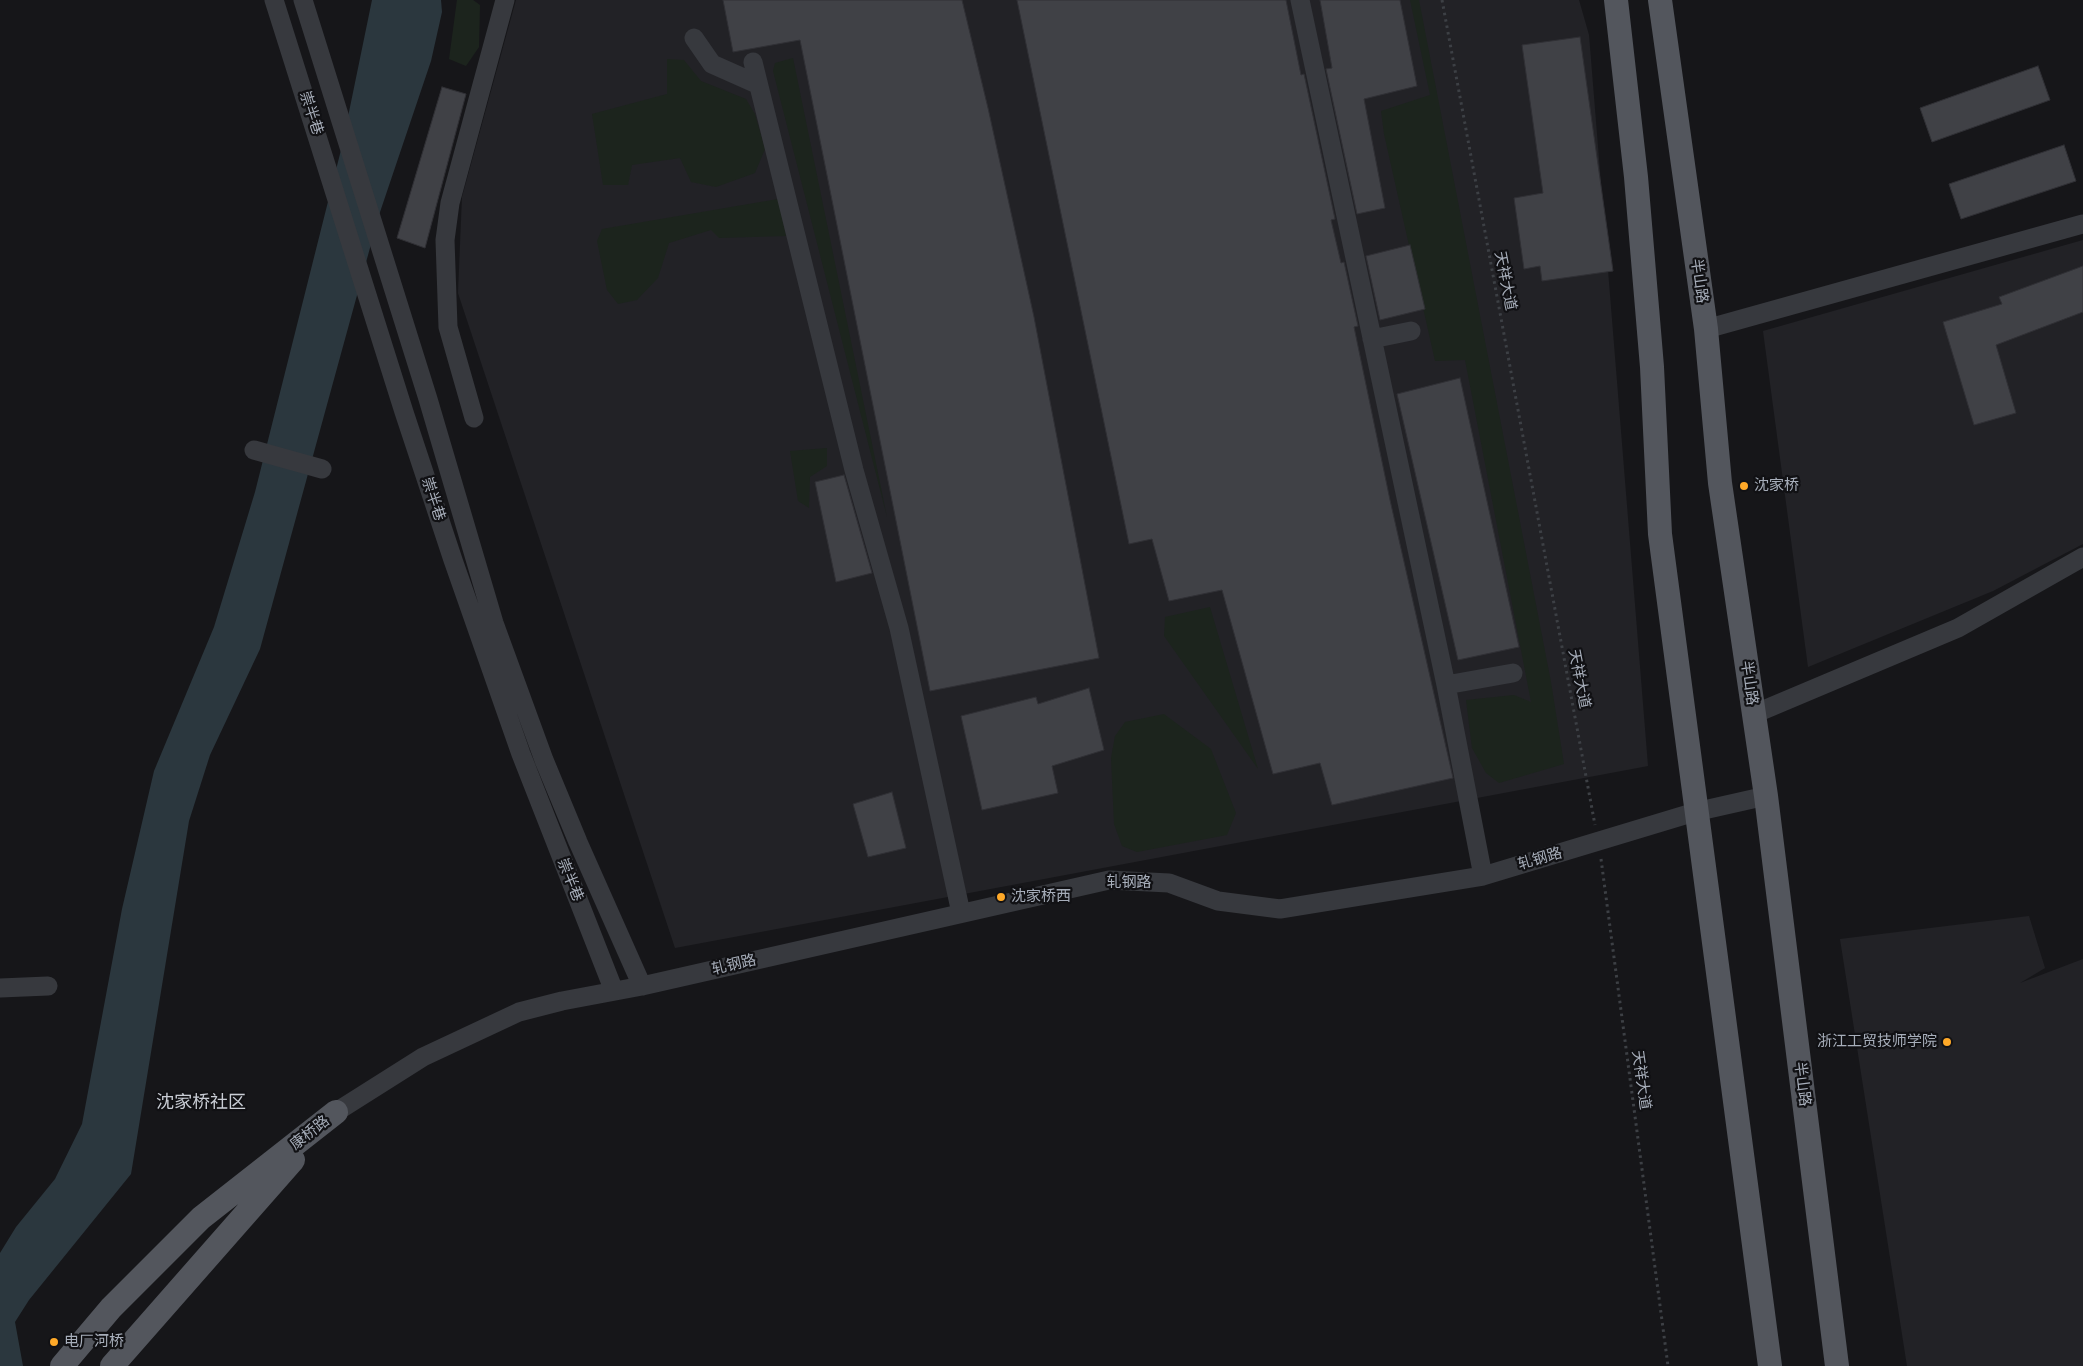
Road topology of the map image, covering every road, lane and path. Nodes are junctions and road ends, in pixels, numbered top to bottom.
1 (274, 0) edge
2 (303, 0) edge
3 (505, 0) edge
4 (1300, 0) edge
5 (1442, 0) edge
6 (1616, 0) edge
7 (1660, 0) edge
8 (694, 38) dead end
9 (753, 62) dead end
10 (757, 84) junction
11 (2083, 224) edge
12 (1706, 328) junction
13 (1411, 331) dead end
14 (1372, 339) junction
15 (474, 418) dead end
16 (254, 450) dead end
17 (322, 469) dead end
18 (2083, 557) edge
19 (1513, 673) dead end
20 (1446, 685) junction
21 (1754, 714) junction
22 (1766, 796) junction
23 (1695, 812) junction
24 (1598, 842) junction
25 (1483, 876) junction
26 (961, 913) junction
27 (48, 986) dead end
28 (642, 986) junction
29 (0, 988) edge
30 (614, 991) junction
31 (336, 1112) junction
32 (62, 1366) edge
33 (112, 1366) edge
34 (1668, 1366) edge
35 (1770, 1366) edge
36 (1838, 1366) edge

1 - 30 street, 崇半巷
2 - 28 street, 崇半巷
3 - 15 street
4 - 14 street
5 - 24 path, 天祥大道
6 - 23 main road
7 - 12 main road, 半山路
8 - 10 street
9 - 10 street
10 - 26 street
11 - 12 street
12 - 21 main road, 半山路
13 - 14 street
14 - 20 street
16 - 17 street
18 - 21 street
19 - 20 street
20 - 25 street
21 - 22 main road, 半山路
22 - 23 street, 轧钢路
22 - 36 main road, 半山路
23 - 24 street, 轧钢路
23 - 35 main road
24 - 25 street, 轧钢路
24 - 34 path, 天祥大道
25 - 26 street, 轧钢路
26 - 28 street, 轧钢路
27 - 29 street
28 - 30 street, 轧钢路
30 - 31 street, 轧钢路
31 - 32 main road, 康桥路
31 - 33 main road, 康桥路

